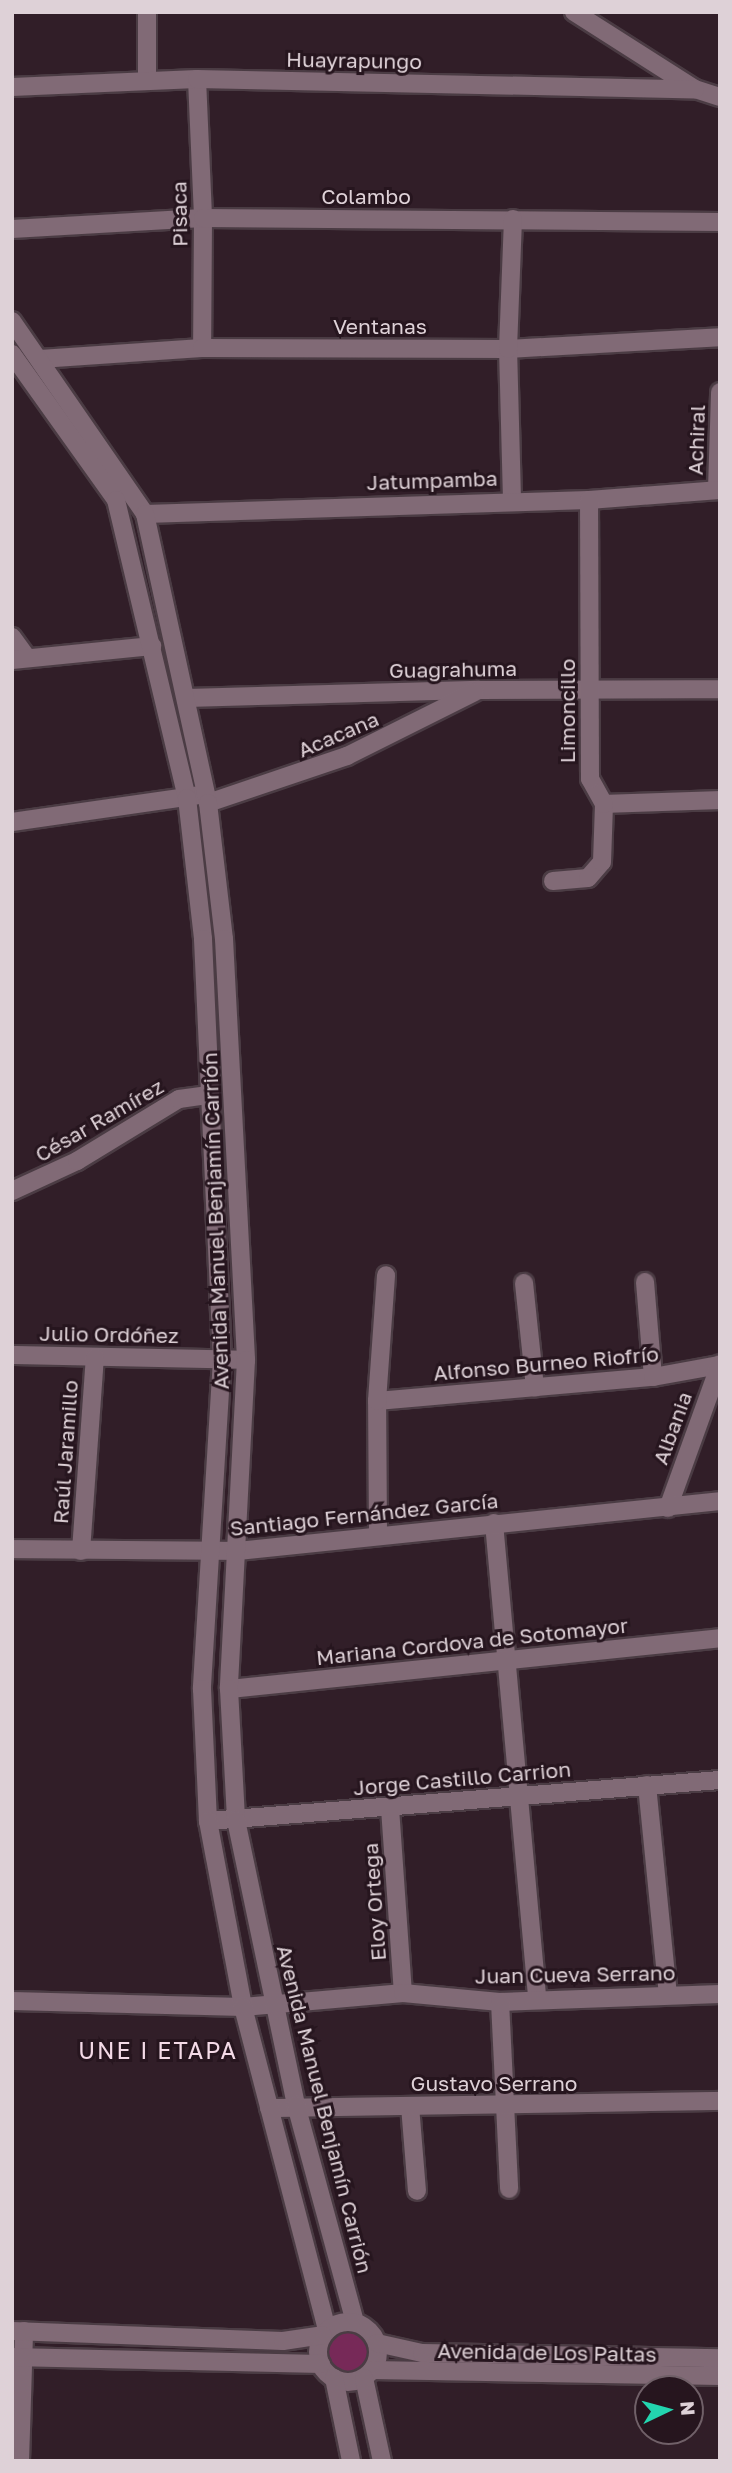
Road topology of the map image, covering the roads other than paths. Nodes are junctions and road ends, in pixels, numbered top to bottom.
1 (147, 12) edge
2 (574, 12) edge
3 (197, 79) junction
4 (147, 80) junction
5 (12, 87) edge
6 (695, 89) junction
7 (720, 97) edge
8 (203, 218) junction
9 (513, 219) junction
10 (720, 222) edge
11 (12, 229) edge
12 (12, 321) edge
13 (720, 337) edge
14 (202, 348) junction
15 (508, 349) junction
16 (12, 354) edge
17 (40, 359) junction
18 (720, 392) edge
19 (718, 490) edge
20 (512, 500) junction
21 (589, 500) junction
22 (145, 514) junction
23 (12, 637) edge
24 (152, 646) junction
25 (20, 659) edge
26 (720, 689) edge
27 (479, 690) junction
28 (590, 692) junction
29 (187, 698) junction
30 (207, 798) junction
31 (187, 799) junction
32 (720, 800) edge
33 (604, 804) junction
34 (12, 822) edge
35 (553, 881) dead end
36 (209, 1095) junction
37 (12, 1191) edge
38 (386, 1275) dead end
39 (645, 1282) dead end
40 (524, 1283) dead end
41 (12, 1355) edge
42 (94, 1357) junction
43 (222, 1359) junction
44 (246, 1360) junction
45 (720, 1365) edge
46 (653, 1377) junction
47 (536, 1387) junction
48 (377, 1401) junction
49 (720, 1501) edge
50 (668, 1508) junction
51 (494, 1523) junction
52 (378, 1533) junction
53 (12, 1549) edge
54 (80, 1551) junction
55 (237, 1551) junction
56 (210, 1552) junction
57 (720, 1638) edge
58 (505, 1660) junction
59 (229, 1689) junction
60 (720, 1780) edge
61 (647, 1786) junction
62 (516, 1796) junction
63 (390, 1808) junction
64 (236, 1820) junction
65 (208, 1821) junction
66 (404, 1993) junction
67 (668, 1994) junction
68 (720, 1994) edge
69 (537, 1998) junction
70 (12, 2001) edge
71 (500, 2002) junction
72 (272, 2004) junction
73 (243, 2007) junction
74 (720, 2101) edge
75 (296, 2105) junction
76 (508, 2105) junction
77 (410, 2106) junction
78 (269, 2108) junction
79 (509, 2189) dead end
80 (417, 2191) dead end
81 (355, 2322) junction
82 (18, 2331) edge
83 (325, 2333) junction
84 (377, 2343) junction
85 (478, 2354) junction
86 (17, 2357) edge
87 (720, 2357) edge
88 (321, 2364) junction
89 (478, 2373) junction
90 (368, 2374) junction
91 (720, 2376) edge
92 (334, 2378) junction
93 (20, 2461) edge
94 (351, 2461) edge
95 (382, 2461) edge

1 - 4 street
2 - 6 street
3 - 4 street, Huayrapungo
3 - 6 street, Huayrapungo
3 - 8 street, Pisaca
4 - 5 street, Huayrapungo
6 - 7 street
8 - 9 street, Colambo
8 - 11 street, Colambo
8 - 14 street, Pisaca
9 - 10 street, Colambo
9 - 15 street
12 - 17 street, Avenida Manuel Benjamín Carrión
13 - 15 street, Ventanas
14 - 15 street, Ventanas
14 - 17 street, Ventanas
15 - 20 street
16 - 24 street, Avenida Manuel Benjamín Carrión
17 - 22 street, Avenida Manuel Benjamín Carrión
18 - 19 street, Achiral
19 - 21 street, Jatumpamba
20 - 21 street, Jatumpamba
20 - 22 street, Jatumpamba
21 - 28 street, Limoncillo
22 - 29 street, Avenida Manuel Benjamín Carrión
23 - 25 street
24 - 25 street
24 - 31 street, Avenida Manuel Benjamín Carrión
26 - 28 street, Guagrahuma
27 - 28 street, Guagrahuma
27 - 29 street, Guagrahuma
27 - 30 street, Acacana
28 - 33 street, Limoncillo
29 - 30 street, Avenida Manuel Benjamín Carrión
30 - 31 street, Acacana
30 - 44 street, Avenida Manuel Benjamín Carrión
31 - 34 street, Acacana
31 - 36 street, Avenida Manuel Benjamín Carrión
32 - 33 street
33 - 35 street, Limoncillo
36 - 37 street, César Ramírez
36 - 43 street, Avenida Manuel Benjamín Carrión
38 - 48 street
39 - 46 street
40 - 47 street
41 - 42 street, Julio Ordóñez
42 - 43 street, Julio Ordóñez
42 - 54 street, Raúl Jaramillo
43 - 44 street, Julio Ordóñez
43 - 56 street, Avenida Manuel Benjamín Carrión
44 - 55 street, Avenida Manuel Benjamín Carrión
45 - 46 street, Alfonso Burneo Riofrío
45 - 50 street, Albania
46 - 47 street, Alfonso Burneo Riofrío
47 - 48 street, Alfonso Burneo Riofrío
48 - 52 street
49 - 50 street, Santiago Fernández García
50 - 51 street, Santiago Fernández García
51 - 52 street, Santiago Fernández García
51 - 58 street
52 - 55 street, Santiago Fernández García
53 - 54 street, Santiago Fernández García
54 - 56 street, Santiago Fernández García
55 - 56 street, Santiago Fernández García
55 - 59 street, Avenida Manuel Benjamín Carrión
56 - 65 street, Avenida Manuel Benjamín Carrión
57 - 58 street, Mariana Cordova de Sotomayor
58 - 59 street, Mariana Cordova de Sotomayor
58 - 62 street
59 - 64 street, Avenida Manuel Benjamín Carrión
60 - 61 street, Jorge Castillo Carrion
61 - 62 street, Jorge Castillo Carrion
61 - 67 street
62 - 63 street, Jorge Castillo Carrion
62 - 69 street
63 - 64 street, Jorge Castillo Carrion
63 - 66 street, Eloy Ortega
64 - 65 street, Jorge Castillo Carrion
64 - 72 street, Avenida Manuel Benjamín Carrión
65 - 73 street, Avenida Manuel Benjamín Carrión
66 - 71 street, Juan Cueva Serrano
66 - 72 street, Juan Cueva Serrano
67 - 68 street, Juan Cueva Serrano
67 - 69 street, Juan Cueva Serrano
69 - 71 street, Juan Cueva Serrano
70 - 73 street, Juan Cueva Serrano
71 - 76 street
72 - 73 street, Juan Cueva Serrano
72 - 75 street, Avenida Manuel Benjamín Carrión
73 - 78 street, Avenida Manuel Benjamín Carrión
74 - 76 street, Gustavo Serrano
75 - 77 street, Gustavo Serrano
75 - 78 street, Gustavo Serrano
75 - 81 street, Avenida Manuel Benjamín Carrión
76 - 77 street, Gustavo Serrano
76 - 79 street
77 - 80 street
78 - 83 street, Avenida Manuel Benjamín Carrión
81 - 83 street
81 - 84 street
82 - 83 street
82 - 86 street
83 - 88 street
84 - 85 street, Avenida de Los Paltas
84 - 90 street
85 - 87 street, Avenida de Los Paltas
85 - 89 street
86 - 88 street
86 - 93 street
88 - 92 street
89 - 90 street, Avenida de Los Paltas
89 - 91 street, Avenida de Los Paltas
90 - 92 street
90 - 95 street
92 - 94 street

